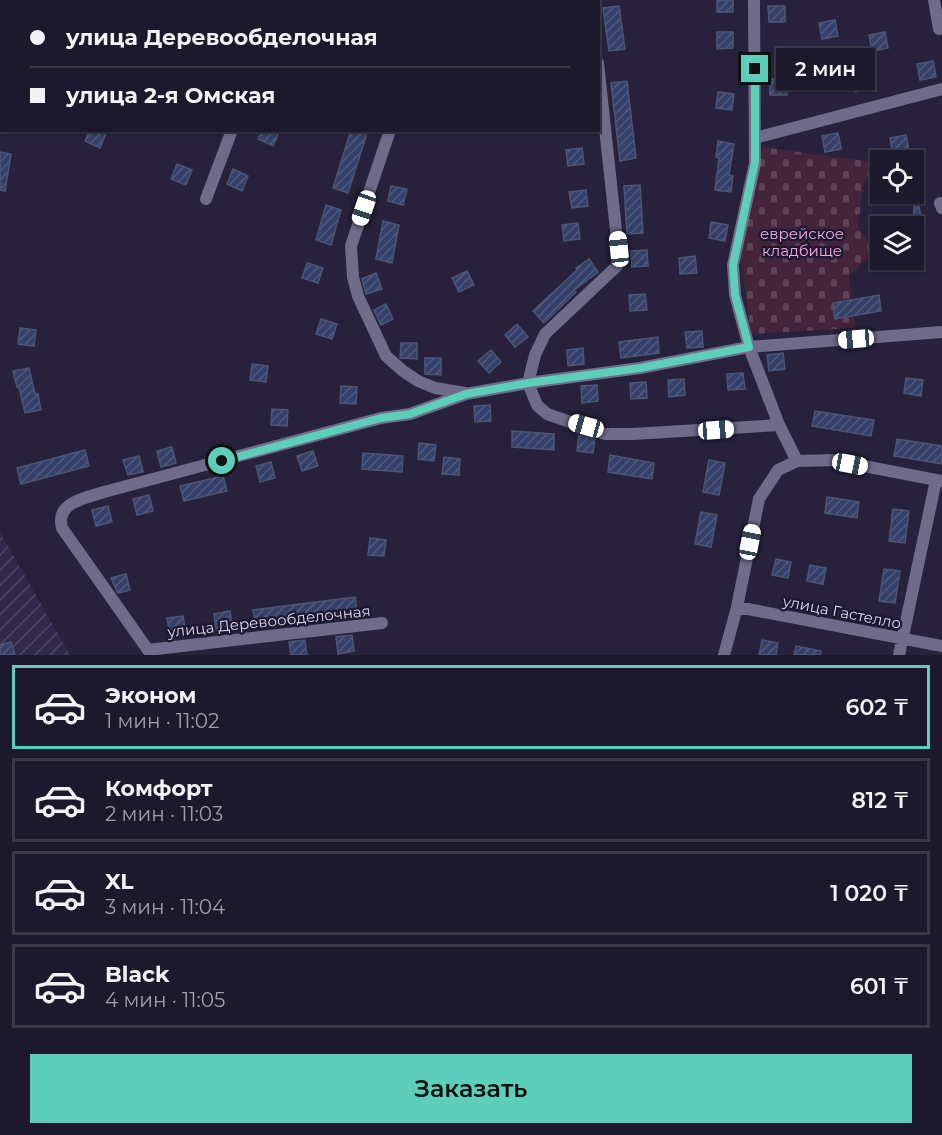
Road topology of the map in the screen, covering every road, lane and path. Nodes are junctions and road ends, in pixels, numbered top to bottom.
1 (754, 0) edge
2 (934, 0) edge
3 (939, 29) dead end
4 (600, 82) edge
5 (942, 89) edge
6 (231, 132) edge
7 (389, 132) edge
8 (755, 138) junction
9 (206, 199) dead end
10 (942, 332) edge
11 (749, 347) junction
12 (528, 383) junction
13 (466, 394) junction
14 (779, 425) junction
15 (797, 461) junction
16 (939, 481) edge
17 (737, 607) junction
18 (382, 623) dead end
19 (903, 639) junction
20 (942, 646) edge
21 (150, 652) edge
22 (724, 655) edge
23 (899, 655) edge

1 - 8 street
2 - 3 street
4 - 12 street
5 - 8 street
6 - 9 street
7 - 13 street
8 - 11 street
10 - 11 street, улица Деревообделочная
11 - 12 street, улица Деревообделочная
11 - 14 street
12 - 13 street, улица Деревообделочная
12 - 14 street
13 - 21 street, улица Деревообделочная
14 - 15 street
15 - 16 street
15 - 17 street
16 - 19 street
17 - 19 street, улица Гастелло
17 - 22 street
18 - 21 street, улица Деревообделочная
19 - 20 street, улица Гастелло
19 - 23 street

